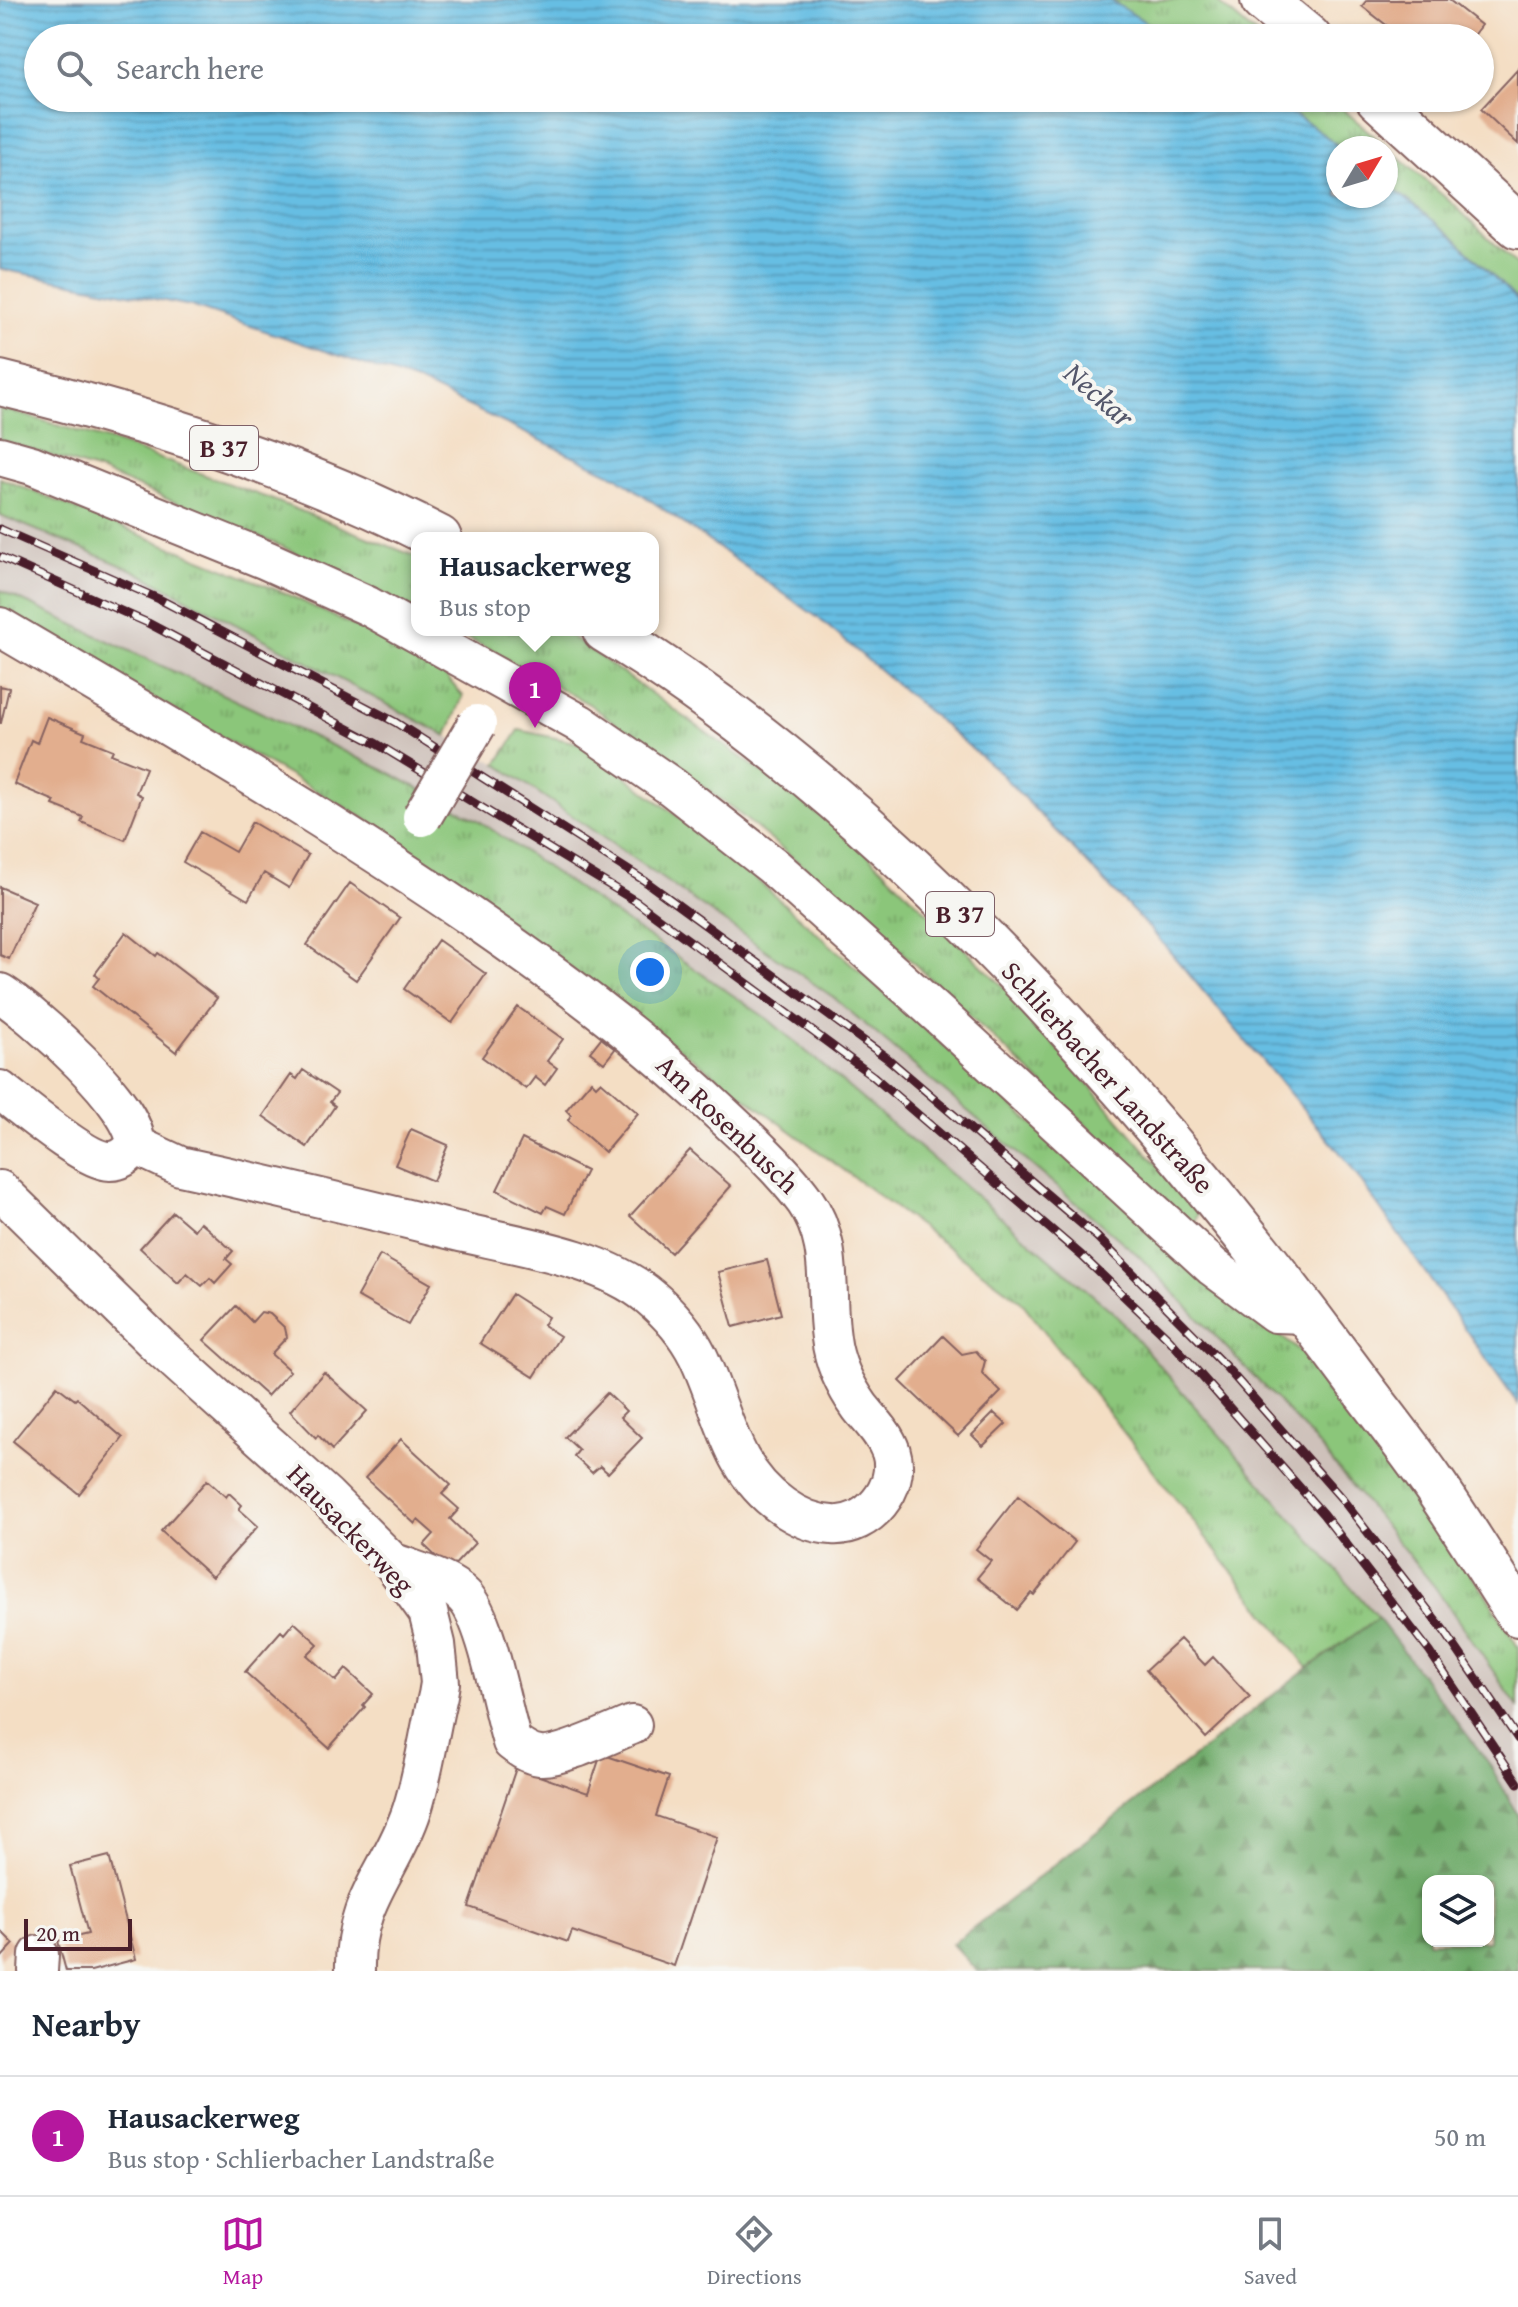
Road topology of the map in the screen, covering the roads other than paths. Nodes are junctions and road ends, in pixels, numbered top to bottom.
1 (1263, 0) edge
2 (1292, 24) edge
3 (1393, 112) edge
4 (1518, 226) edge
5 (0, 383) edge
6 (0, 456) edge
7 (426, 532) edge
8 (0, 627) edge
9 (411, 630) edge
10 (422, 636) edge
11 (614, 636) edge
12 (504, 681) junction
13 (394, 863) junction
14 (0, 993) edge
15 (0, 1090) edge
16 (135, 1145) junction
17 (0, 1190) edge
18 (1307, 1314) junction
19 (392, 1562) junction
20 (1518, 1614) edge
21 (632, 1725) dead end
22 (355, 1971) edge

1 - 2 main road
3 - 4 main road
5 - 7 main road, B 37
6 - 9 street
8 - 13 street
10 - 12 street
11 - 18 main road, Schlierbacher Landstraße / B 37
12 - 13 street, bridge
12 - 18 street
13 - 16 street, Am Rosenbusch
14 - 16 street
15 - 16 street
17 - 19 street, Hausackerweg
18 - 20 main road, Schlierbacher Landstraße / B 37
19 - 21 street
19 - 22 street, Hausackerweg

